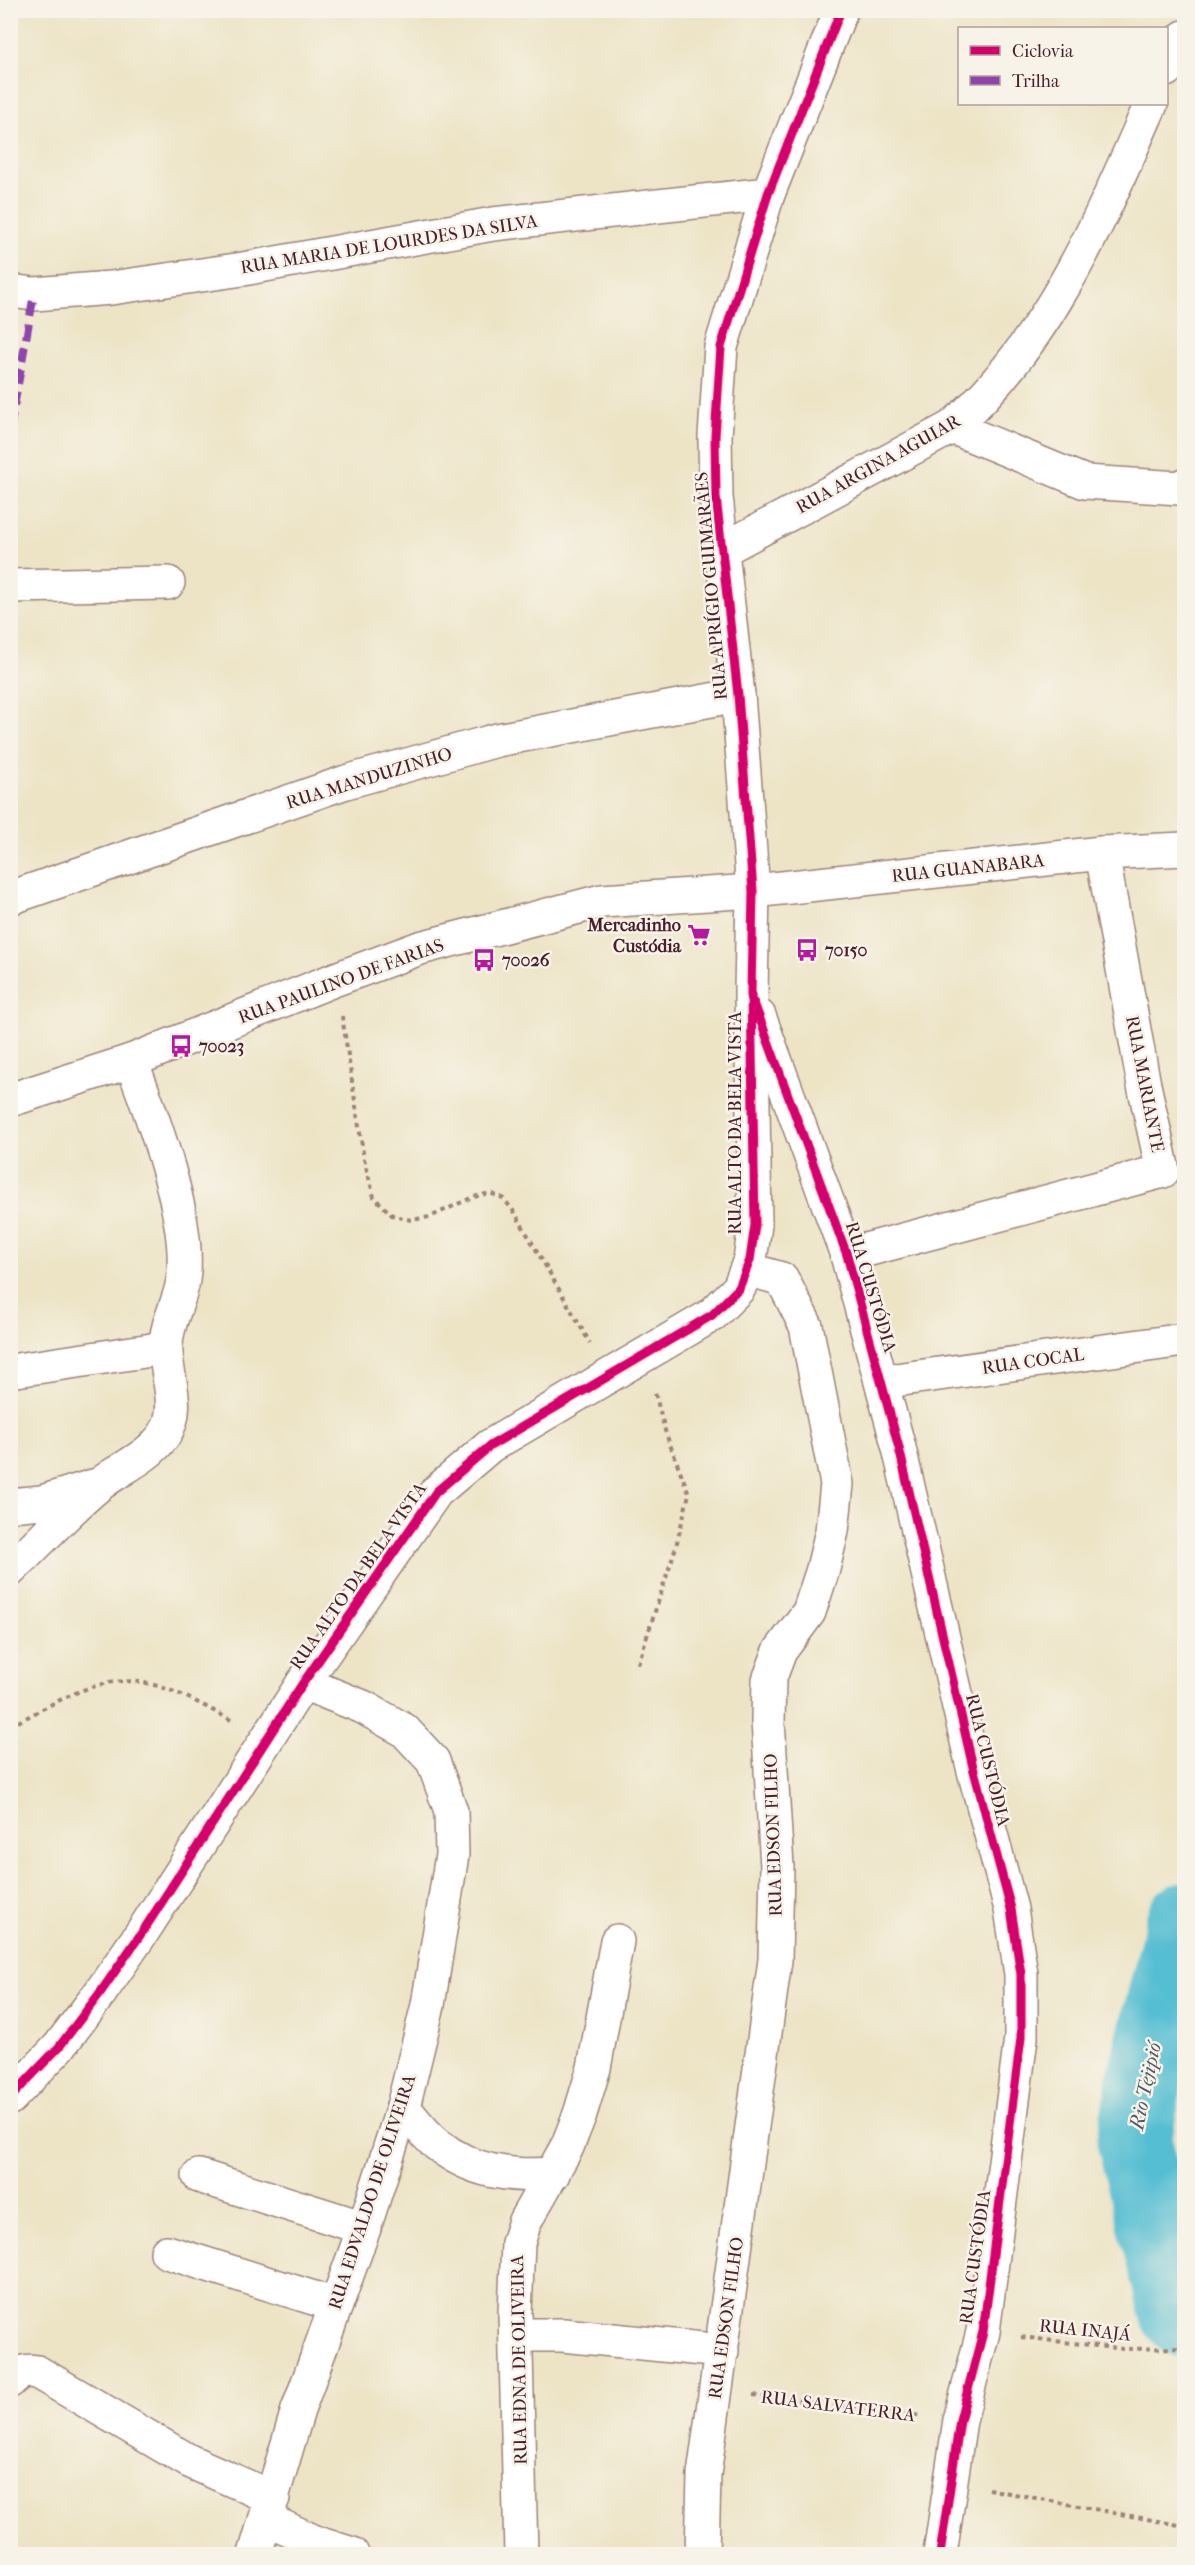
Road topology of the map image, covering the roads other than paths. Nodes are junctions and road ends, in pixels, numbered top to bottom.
1 (841, 10) edge
2 (1185, 37) edge
3 (1168, 68) edge
4 (1168, 76) edge
5 (1185, 84) edge
6 (1151, 105) edge
7 (768, 194) junction
8 (10, 291) edge
9 (952, 427) junction
10 (1185, 485) edge
11 (722, 550) junction
12 (168, 583) dead end
13 (10, 586) edge
14 (738, 695) junction
15 (1185, 849) edge
16 (1102, 854) junction
17 (753, 891) junction
18 (10, 898) edge
19 (751, 992) junction
20 (131, 1061) junction
21 (10, 1100) edge
22 (847, 1255) junction
23 (747, 1269) junction
24 (1185, 1340) edge
25 (165, 1348) junction
26 (10, 1371) edge
27 (881, 1382) junction
28 (100, 1484) junction
29 (10, 1506) edge
30 (10, 1570) edge
31 (303, 1683) junction
32 (617, 1941) dead end
33 (10, 2098) edge
34 (403, 2107) junction
35 (553, 2174) junction
36 (199, 2176) dead end
37 (364, 2228) junction
38 (167, 2252) dead end
39 (336, 2305) junction
40 (516, 2335) junction
41 (722, 2351) junction
42 (10, 2381) edge
43 (269, 2508) junction
44 (255, 2554) edge
45 (352, 2554) edge
46 (521, 2554) edge
47 (702, 2554) edge
48 (940, 2554) edge

1 - 7 street, RUA APRÍGIO GUIMARÃES
2 - 3 street
4 - 5 street
6 - 9 street, RUA ARGINA AGUIAR
7 - 8 street, RUA MARIA DE LOURDES DA SILVA
7 - 11 street, RUA APRÍGIO GUIMARÃES
9 - 10 street
9 - 11 street, RUA ARGINA AGUIAR
11 - 14 street, RUA APRÍGIO GUIMARÃES
12 - 13 street
14 - 17 street, RUA APRÍGIO GUIMARÃES
14 - 18 street, RUA MANDUZINHO
15 - 16 street, RUA GUANABARA
16 - 17 street, RUA GUANABARA
16 - 22 street, RUA MARIANTE
17 - 19 street, RUA ALTO DA BELA VISTA
17 - 20 street, RUA PAULINO DE FARIAS
19 - 22 street, RUA CUSTÓDIA
19 - 23 street, RUA ALTO DA BELA VISTA
20 - 21 street, RUA PAULINO DE FARIAS
20 - 25 street
22 - 27 street, RUA CUSTÓDIA
23 - 31 street, RUA ALTO DA BELA VISTA
23 - 41 street, RUA EDSON FILHO
24 - 27 street, RUA COCAL
25 - 26 street
25 - 28 street
27 - 48 street, RUA CUSTÓDIA
28 - 29 street
28 - 30 street
31 - 33 street, RUA ALTO DA BELA VISTA
31 - 34 street, RUA EDVALDO DE OLIVEIRA
32 - 35 street, RUA EDNA DE OLIVEIRA
34 - 35 street
34 - 37 street, RUA EDVALDO DE OLIVEIRA
35 - 40 street, RUA EDNA DE OLIVEIRA
36 - 37 street
37 - 39 street, RUA EDVALDO DE OLIVEIRA
38 - 39 street
39 - 43 street, RUA EDVALDO DE OLIVEIRA
40 - 41 street
40 - 46 street, RUA EDNA DE OLIVEIRA
41 - 47 street, RUA EDSON FILHO
42 - 43 street
43 - 44 street, RUA EDVALDO DE OLIVEIRA
43 - 45 street

